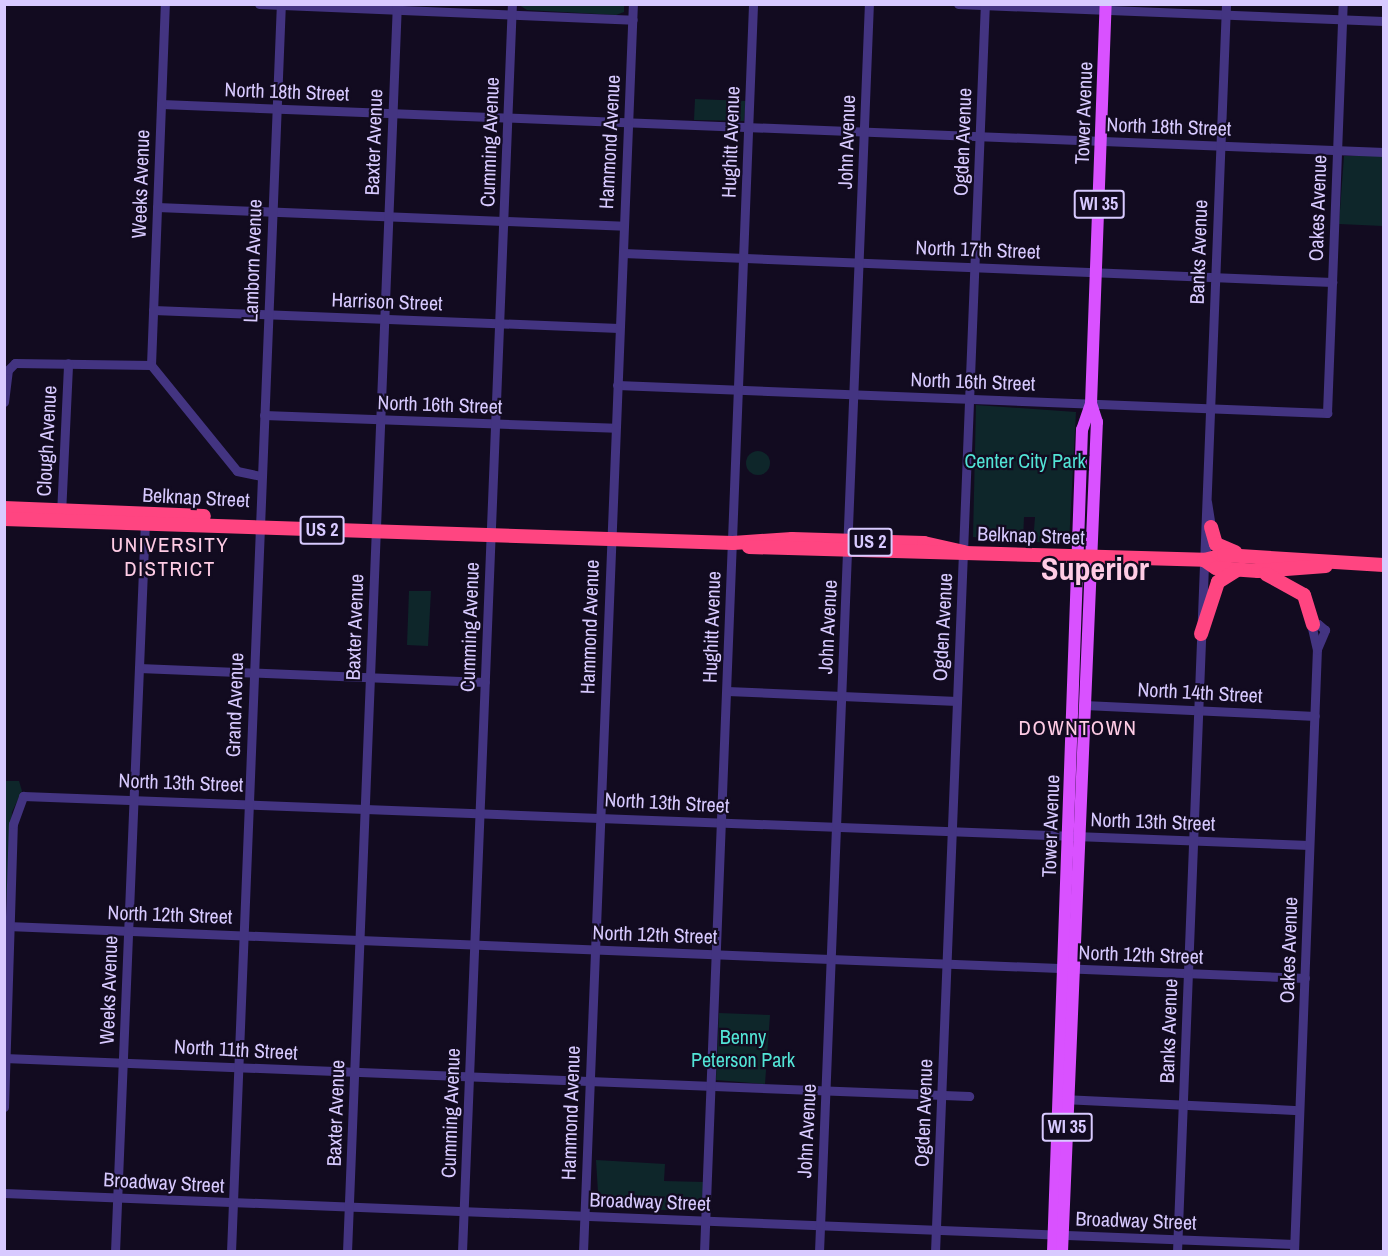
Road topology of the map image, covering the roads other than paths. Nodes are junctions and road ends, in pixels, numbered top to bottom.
1 (165, 4) edge
2 (259, 4) edge
3 (633, 4) edge
4 (753, 4) edge
5 (869, 4) edge
6 (958, 4) edge
7 (1226, 4) edge
8 (1343, 4) edge
9 (281, 5) edge
10 (985, 5) edge
11 (397, 7) edge
12 (1106, 7) edge
13 (512, 9) edge
14 (1226, 15) junction
15 (1342, 19) junction
16 (633, 20) junction
17 (1383, 21) edge
18 (161, 104) junction
19 (277, 109) junction
20 (392, 113) junction
21 (509, 118) junction
22 (629, 122) junction
23 (749, 127) junction
24 (864, 132) junction
25 (980, 136) junction
26 (1101, 141) junction
27 (1220, 146) junction
28 (1337, 150) junction
29 (1383, 152) edge
30 (157, 207) junction
31 (272, 212) junction
32 (388, 217) junction
33 (504, 221) junction
34 (624, 226) junction
35 (623, 253) junction
36 (743, 258) junction
37 (859, 262) junction
38 (975, 267) junction
39 (1096, 272) junction
40 (1215, 277) junction
41 (1332, 282) junction
42 (153, 310) junction
43 (268, 314) junction
44 (385, 319) junction
45 (500, 323) junction
46 (619, 328) junction
47 (68, 363) junction
48 (151, 365) junction
49 (617, 385) junction
50 (738, 390) junction
51 (854, 395) junction
52 (969, 399) junction
53 (5, 402) edge
54 (1091, 404) junction
55 (1210, 409) junction
56 (1327, 413) joint
57 (264, 415) junction
58 (380, 419) junction
59 (496, 424) junction
60 (615, 428) junction
61 (261, 476) junction
62 (1206, 501) junction
63 (4, 508) edge
64 (61, 515) junction
65 (4, 519) edge
66 (145, 519) junction
67 (259, 523) junction
68 (1211, 527) junction
69 (379, 529) junction
70 (490, 534) junction
71 (610, 538) junction
72 (733, 543) junction
73 (849, 547) junction
74 (964, 552) junction
75 (1085, 556) junction
76 (1287, 558) junction
77 (1204, 561) junction
78 (1326, 566) junction
79 (1383, 566) edge
80 (1237, 570) junction
81 (1258, 571) junction
82 (1313, 625) joint
83 (1201, 634) junction
84 (1076, 666) junction
85 (139, 668) junction
86 (253, 673) junction
87 (370, 678) junction
88 (485, 682) junction
89 (727, 692) junction
90 (841, 696) junction
91 (957, 701) junction
92 (1084, 705) junction
93 (1198, 710) junction
94 (1315, 716) junction
95 (134, 798) junction
96 (248, 802) junction
97 (365, 808) junction
98 (481, 812) junction
99 (600, 817) junction
100 (721, 823) junction
101 (837, 828) junction
102 (952, 831) junction
103 (1074, 836) junction
104 (1194, 840) junction
105 (1309, 845) junction
106 (8, 926) edge
107 (129, 931) junction
108 (243, 935) junction
109 (360, 940) junction
110 (475, 944) junction
111 (595, 950) junction
112 (716, 954) junction
113 (832, 959) junction
114 (947, 964) junction
115 (1068, 970) junction
116 (1188, 974) junction
117 (1305, 978) junction
118 (6, 1058) edge
119 (123, 1062) junction
120 (238, 1066) junction
121 (354, 1072) junction
122 (470, 1075) junction
123 (590, 1081) junction
124 (711, 1086) junction
125 (826, 1091) junction
126 (942, 1095) junction
127 (969, 1096) dead end
128 (1064, 1099) junction
129 (1183, 1104) junction
130 (4, 1107) edge
131 (1299, 1110) junction
132 (4, 1193) edge
133 (118, 1197) junction
134 (233, 1203) junction
135 (349, 1207) junction
136 (464, 1212) junction
137 (584, 1216) junction
138 (705, 1221) junction
139 (820, 1226) junction
140 (936, 1230) junction
141 (1058, 1235) junction
142 (1177, 1240) junction
143 (1294, 1248) edge
144 (116, 1251) edge
145 (231, 1251) edge
146 (347, 1251) edge
147 (462, 1251) edge
148 (583, 1251) edge
149 (704, 1251) edge
150 (819, 1251) edge
151 (935, 1251) edge
152 (1053, 1251) edge
153 (1062, 1251) edge
154 (1177, 1251) edge

1 - 18 street, Weeks Avenue
2 - 9 street
3 - 16 street, Hammond Avenue
4 - 23 street, Hughitt Avenue
5 - 24 street, John Avenue
6 - 10 street
7 - 14 street, Banks Avenue
8 - 15 street, Oakes Avenue
9 - 11 street
9 - 19 street, Lamborn Avenue
10 - 12 street
10 - 25 street, Ogden Avenue
11 - 13 street
11 - 20 street, Baxter Avenue
12 - 14 street
12 - 26 main road, Tower Avenue / WI 35
13 - 16 street
13 - 21 street, Cumming Avenue
14 - 15 street
14 - 27 street, Banks Avenue
15 - 17 street
15 - 28 street, Oakes Avenue
16 - 22 street, Hammond Avenue
18 - 19 street, North 18th Street
18 - 30 street, Weeks Avenue
19 - 20 street, North 18th Street
19 - 31 street, Lamborn Avenue
20 - 21 street, North 18th Street
20 - 32 street, Baxter Avenue
21 - 22 street, North 18th Street
21 - 33 street, Cumming Avenue
22 - 23 street, North 18th Street
22 - 34 street, Hammond Avenue
23 - 24 street, North 18th Street
23 - 36 street, Hughitt Avenue
24 - 25 street, North 18th Street
24 - 37 street, John Avenue
25 - 26 street, North 18th Street
25 - 38 street, Ogden Avenue
26 - 27 street, North 18th Street
26 - 39 main road, Tower Avenue / WI 35
27 - 28 street, North 18th Street
27 - 40 street, Banks Avenue
28 - 29 street, North 18th Street
28 - 41 street, Oakes Avenue
30 - 31 street
30 - 42 street, Weeks Avenue
31 - 32 street
31 - 43 street, Lamborn Avenue
32 - 33 street
32 - 44 street, Baxter Avenue
33 - 34 street
33 - 45 street, Cumming Avenue
34 - 35 street, Hammond Avenue
35 - 36 street, North 17th Street
35 - 46 street, Hammond Avenue
36 - 37 street, North 17th Street
36 - 50 street, Hughitt Avenue
37 - 38 street, North 17th Street
37 - 51 street, John Avenue
38 - 39 street, North 17th Street
38 - 52 street, Ogden Avenue
39 - 40 street, North 17th Street
39 - 54 main road, Tower Avenue / WI 35
40 - 41 street, North 17th Street
40 - 55 street, Banks Avenue
41 - 56 street, Oakes Avenue
42 - 43 street, Harrison Street
42 - 48 street, Weeks Avenue
43 - 44 street, Harrison Street
43 - 57 street, Lamborn Avenue
44 - 45 street, Harrison Street
44 - 58 street, Baxter Avenue
45 - 46 street, Harrison Street
45 - 59 street, Cumming Avenue
46 - 49 street, Hammond Avenue
47 - 48 street
47 - 53 street
47 - 64 street, Clough Avenue
48 - 61 street
49 - 50 street, North 16th Street
49 - 60 street, Hammond Avenue
50 - 51 street, North 16th Street
50 - 72 street, Hughitt Avenue
51 - 52 street, North 16th Street
51 - 73 street, John Avenue
52 - 54 street, North 16th Street
52 - 74 street, Ogden Avenue
54 - 55 street, North 16th Street
54 - 75 main road, Tower Avenue / WI 35
55 - 56 street, North 16th Street
55 - 62 street, Banks Avenue
57 - 58 street, North 16th Street
57 - 61 street, Lamborn Avenue
58 - 59 street, North 16th Street
58 - 69 street, Baxter Avenue
59 - 60 street, North 16th Street
59 - 70 street, Cumming Avenue
60 - 71 street, Hammond Avenue
61 - 67 street, Lamborn Avenue
62 - 68 street, Banks Avenue
62 - 77 street, Banks Avenue
63 - 64 highway, Belknap Street / US 2
64 - 65 highway, Belknap Street / US 2
64 - 66 highway, Belknap Street / US 2
66 - 67 highway, Belknap Street / US 2
66 - 85 street, Weeks Avenue
67 - 69 highway, Belknap Street / US 2
67 - 86 street, Grand Avenue
68 - 76 highway
68 - 77 street, Banks Avenue
69 - 70 highway, Belknap Street / US 2
69 - 87 street, Baxter Avenue
70 - 71 highway, Belknap Street / US 2
70 - 88 street, Cumming Avenue
71 - 72 highway, Belknap Street / US 2
71 - 99 street, Hammond Avenue
72 - 73 highway, Belknap Street / US 2
72 - 89 street, Hughitt Avenue
73 - 74 highway, Belknap Street / US 2
73 - 90 street, John Avenue
74 - 75 highway, Belknap Street / US 2
74 - 91 street, Ogden Avenue
75 - 77 highway, Belknap Street / US 2
75 - 84 main road, Tower Avenue / WI 35
75 - 92 main road, Tower Avenue / WI 35
76 - 77 highway, US 2
76 - 78 highway, US 2
77 - 80 highway, US 2
77 - 83 street, Banks Avenue
78 - 79 highway, US 2
78 - 81 highway, US 2
80 - 81 highway, US 2
80 - 83 highway
81 - 82 highway
82 - 94 street, Oakes Avenue
83 - 93 street, Banks Avenue
84 - 92 main road
84 - 103 main road, Tower Avenue / WI 35
85 - 86 street
85 - 95 street, Weeks Avenue
86 - 87 street
86 - 96 street, Grand Avenue
87 - 88 street
87 - 97 street, Baxter Avenue
88 - 98 street, Cumming Avenue
89 - 90 street
89 - 100 street, Hughitt Avenue
90 - 91 street
90 - 101 street, John Avenue
91 - 102 street, Ogden Avenue
92 - 93 street, North 14th Street
92 - 103 main road, Tower Avenue / WI 35
93 - 94 street, North 14th Street
93 - 104 street, Banks Avenue
94 - 105 street, Oakes Avenue
95 - 96 street, North 13th Street
95 - 106 street, North 13th Street
95 - 107 street, Weeks Avenue
96 - 97 street, North 13th Street
96 - 108 street, Grand Avenue
97 - 98 street, North 13th Street
97 - 109 street, Baxter Avenue
98 - 99 street, North 13th Street
98 - 110 street, Cumming Avenue
99 - 100 street, North 13th Street
99 - 111 street, Hammond Avenue
100 - 101 street, North 13th Street
100 - 112 street, Hughitt Avenue
101 - 102 street, North 13th Street
101 - 113 street, John Avenue
102 - 103 street, North 13th Street
102 - 114 street, Ogden Avenue
103 - 104 street, North 13th Street
103 - 115 main road, Tower Avenue / WI 35
104 - 105 street, North 13th Street
104 - 116 street, Banks Avenue
105 - 117 street, Oakes Avenue
106 - 107 street, North 12th Street
106 - 118 street
107 - 108 street, North 12th Street
107 - 119 street, Weeks Avenue
108 - 109 street, North 12th Street
108 - 120 street, Grand Avenue
109 - 110 street, North 12th Street
109 - 121 street, Baxter Avenue
110 - 111 street, North 12th Street
110 - 122 street, Cumming Avenue
111 - 112 street, North 12th Street
111 - 123 street, Hammond Avenue
112 - 113 street, North 12th Street
112 - 124 street, Hughitt Avenue
113 - 114 street, North 12th Street
113 - 125 street, John Avenue
114 - 115 street, North 12th Street
114 - 126 street, Ogden Avenue
115 - 116 street, North 12th Street
115 - 128 main road, Tower Avenue / WI 35
116 - 117 street, North 12th Street
116 - 129 street, Banks Avenue
117 - 131 street, Oakes Avenue
118 - 119 street, North 11th Street
118 - 130 street
119 - 120 street, North 11th Street
119 - 133 street, Weeks Avenue
120 - 121 street, North 11th Street
120 - 134 street, Grand Avenue
121 - 122 street, North 11th Street
121 - 135 street, Baxter Avenue
122 - 123 street, North 11th Street
122 - 136 street, Cumming Avenue
123 - 124 street, North 11th Street
123 - 137 street, Hammond Avenue
124 - 125 street, North 11th Street
124 - 138 street, Hughitt Avenue
125 - 126 street, North 11th Street
125 - 139 street, John Avenue
126 - 127 street, North 11th Street
126 - 140 street, Ogden Avenue
128 - 129 street
128 - 141 main road, Tower Avenue / WI 35
129 - 131 street
129 - 142 street, Banks Avenue
131 - 143 street, Oakes Avenue
132 - 133 street, Broadway Street
133 - 134 street, Broadway Street
133 - 144 street, Weeks Avenue
134 - 135 street, Broadway Street
134 - 145 street, Grand Avenue
135 - 136 street, Broadway Street
135 - 146 street, Baxter Avenue
136 - 137 street, Broadway Street
136 - 147 street, Cumming Avenue
137 - 138 street, Broadway Street
137 - 148 street, Hammond Avenue
138 - 139 street, Broadway Street
138 - 149 street, Hughitt Avenue
139 - 140 street, Broadway Street
139 - 150 street, John Avenue
140 - 141 street, Broadway Street
140 - 151 street, Ogden Avenue
141 - 142 street, Broadway Street
141 - 152 main road, Tower Avenue / WI 35
141 - 153 main road, Tower Avenue / WI 35
142 - 143 street, Broadway Street
142 - 154 street, Banks Avenue

